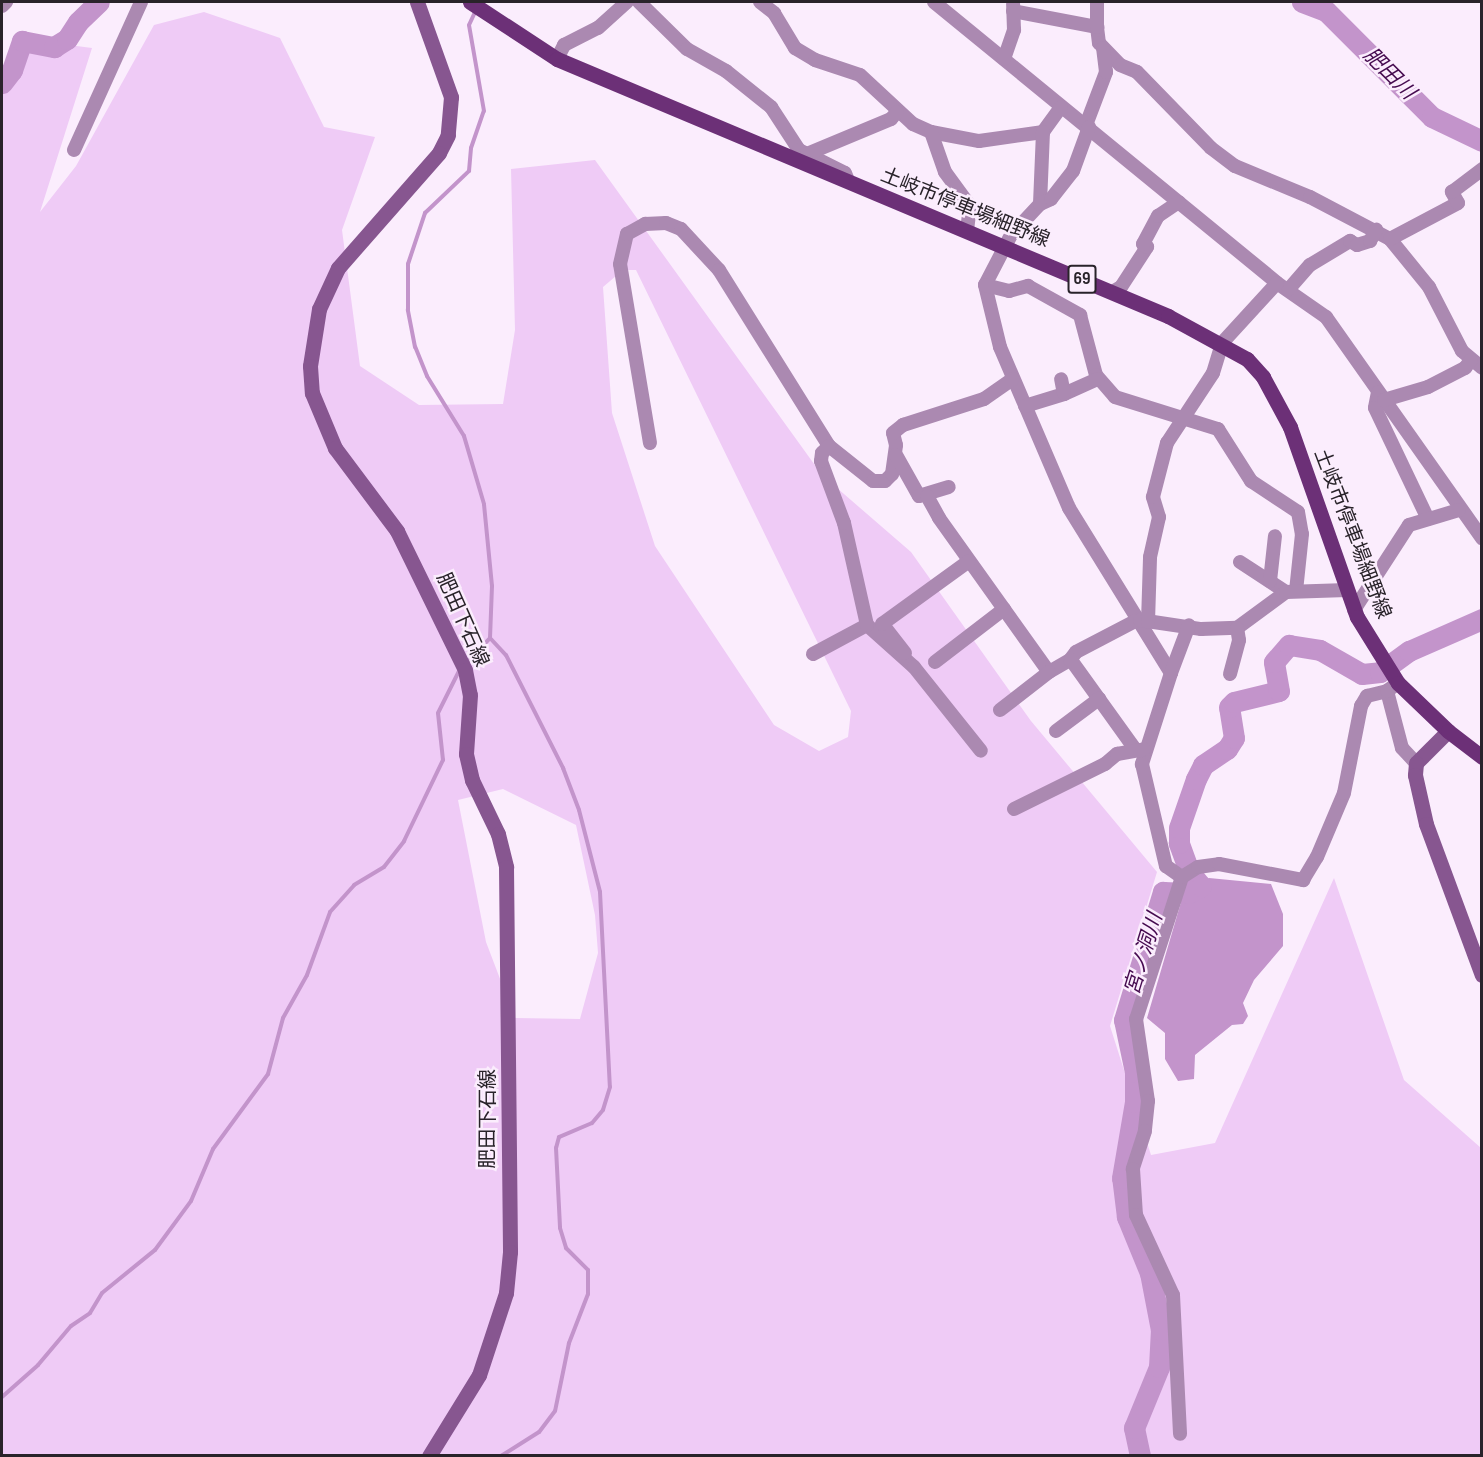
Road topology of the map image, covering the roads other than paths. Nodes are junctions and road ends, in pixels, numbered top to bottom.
1 (6, 2) edge
2 (141, 2) edge
3 (417, 2) edge
4 (471, 2) edge
5 (627, 2) edge
6 (639, 2) edge
7 (760, 2) edge
8 (934, 2) edge
9 (1097, 2) edge
10 (2, 6) edge
11 (1013, 6) edge
12 (1096, 27) junction
13 (1103, 48) junction
14 (556, 58) junction
15 (1004, 58) junction
16 (1061, 107) junction
17 (897, 112) junction
18 (1087, 126) junction
19 (931, 132) junction
20 (1043, 132) junction
21 (74, 150) dead end
22 (807, 154) junction
23 (1482, 169) edge
24 (849, 183) junction
25 (1179, 202) junction
26 (1040, 204) junction
27 (1376, 230) junction
28 (967, 231) junction
29 (1390, 239) junction
30 (1004, 246) junction
31 (985, 285) junction
32 (1283, 286) junction
33 (1112, 292) junction
34 (1222, 342) junction
35 (1476, 364) edge
36 (1013, 379) junction
37 (1061, 379) dead end
38 (1098, 379) junction
39 (1064, 394) junction
40 (1381, 396) junction
41 (1025, 406) junction
42 (1184, 417) junction
43 (650, 443) dead end
44 (829, 446) junction
45 (896, 455) junction
46 (949, 487) dead end
47 (927, 496) junction
48 (1459, 510) junction
49 (1428, 519) junction
50 (1275, 536) dead end
51 (1482, 538) edge
52 (969, 561) junction
53 (1240, 562) dead end
54 (1270, 581) junction
55 (1347, 590) junction
56 (1291, 592) junction
57 (1004, 609) junction
58 (1354, 610) junction
59 (1142, 621) junction
60 (867, 625) junction
61 (1189, 625) junction
62 (1237, 628) junction
63 (813, 654) dead end
64 (1071, 660) junction
65 (935, 662) dead end
66 (909, 664) junction
67 (1049, 672) junction
68 (1171, 673) junction
69 (1230, 674) dead end
70 (1393, 687) junction
71 (1099, 699) junction
72 (1000, 710) dead end
73 (1056, 731) dead end
74 (1448, 731) junction
75 (1140, 749) junction
76 (981, 751) dead end
77 (1482, 757) edge
78 (1416, 763) junction
79 (1014, 809) dead end
80 (1182, 877) junction
81 (1482, 975) edge
82 (1180, 1434) dead end
83 (429, 1455) edge

1 - 10 street
2 - 21 street
3 - 83 main road, 肥田下石線
4 - 14 main road, 土岐市停車場細野線 / 69
5 - 14 street
6 - 22 street
7 - 17 street
8 - 15 street
9 - 12 street
11 - 12 street
11 - 15 street
12 - 13 street
13 - 18 street
13 - 27 street
14 - 24 main road, 土岐市停車場細野線 / 69
15 - 16 street
16 - 18 street
16 - 20 street
17 - 19 street
17 - 22 street
18 - 25 street
18 - 26 street
19 - 20 street
19 - 28 street
20 - 26 street
22 - 24 street
23 - 29 street
24 - 28 main road, 土岐市停車場細野線 / 69
25 - 32 street
25 - 33 street
26 - 30 street
27 - 29 street
27 - 32 street
28 - 30 main road, 土岐市停車場細野線 / 69
29 - 35 street
30 - 31 street
30 - 33 main road, 土岐市停車場細野線 / 69
31 - 36 street
31 - 38 street
32 - 34 street
32 - 40 street
33 - 34 main road, 土岐市停車場細野線 / 69
34 - 42 street
34 - 55 main road, 土岐市停車場細野線 / 69
35 - 40 street
36 - 41 street
36 - 45 street
37 - 39 street
38 - 39 street
38 - 42 street
39 - 41 street
40 - 48 street
40 - 49 street
41 - 59 street
42 - 56 street
42 - 59 street
43 - 44 street
44 - 45 street
44 - 60 street
45 - 47 street
46 - 47 street
47 - 52 street
48 - 49 street
48 - 51 street
49 - 58 street
50 - 54 street
52 - 57 street
52 - 66 street
53 - 54 street
54 - 56 street
55 - 56 street
55 - 58 main road, 土岐市停車場細野線 / 69
56 - 62 street
57 - 65 street
57 - 67 street
58 - 70 main road, 土岐市停車場細野線 / 69
59 - 61 street
59 - 64 street
59 - 68 street
60 - 63 street
60 - 66 street
61 - 62 street
61 - 68 street
62 - 69 street
64 - 67 street
64 - 71 street
66 - 76 street
67 - 72 street
68 - 75 street
70 - 74 main road, 土岐市停車場細野線 / 69
70 - 78 street
70 - 80 street
71 - 73 street
71 - 75 street
74 - 77 main road, 土岐市停車場細野線 / 69
74 - 78 main road
75 - 79 street
75 - 80 street
78 - 81 main road
80 - 82 street

